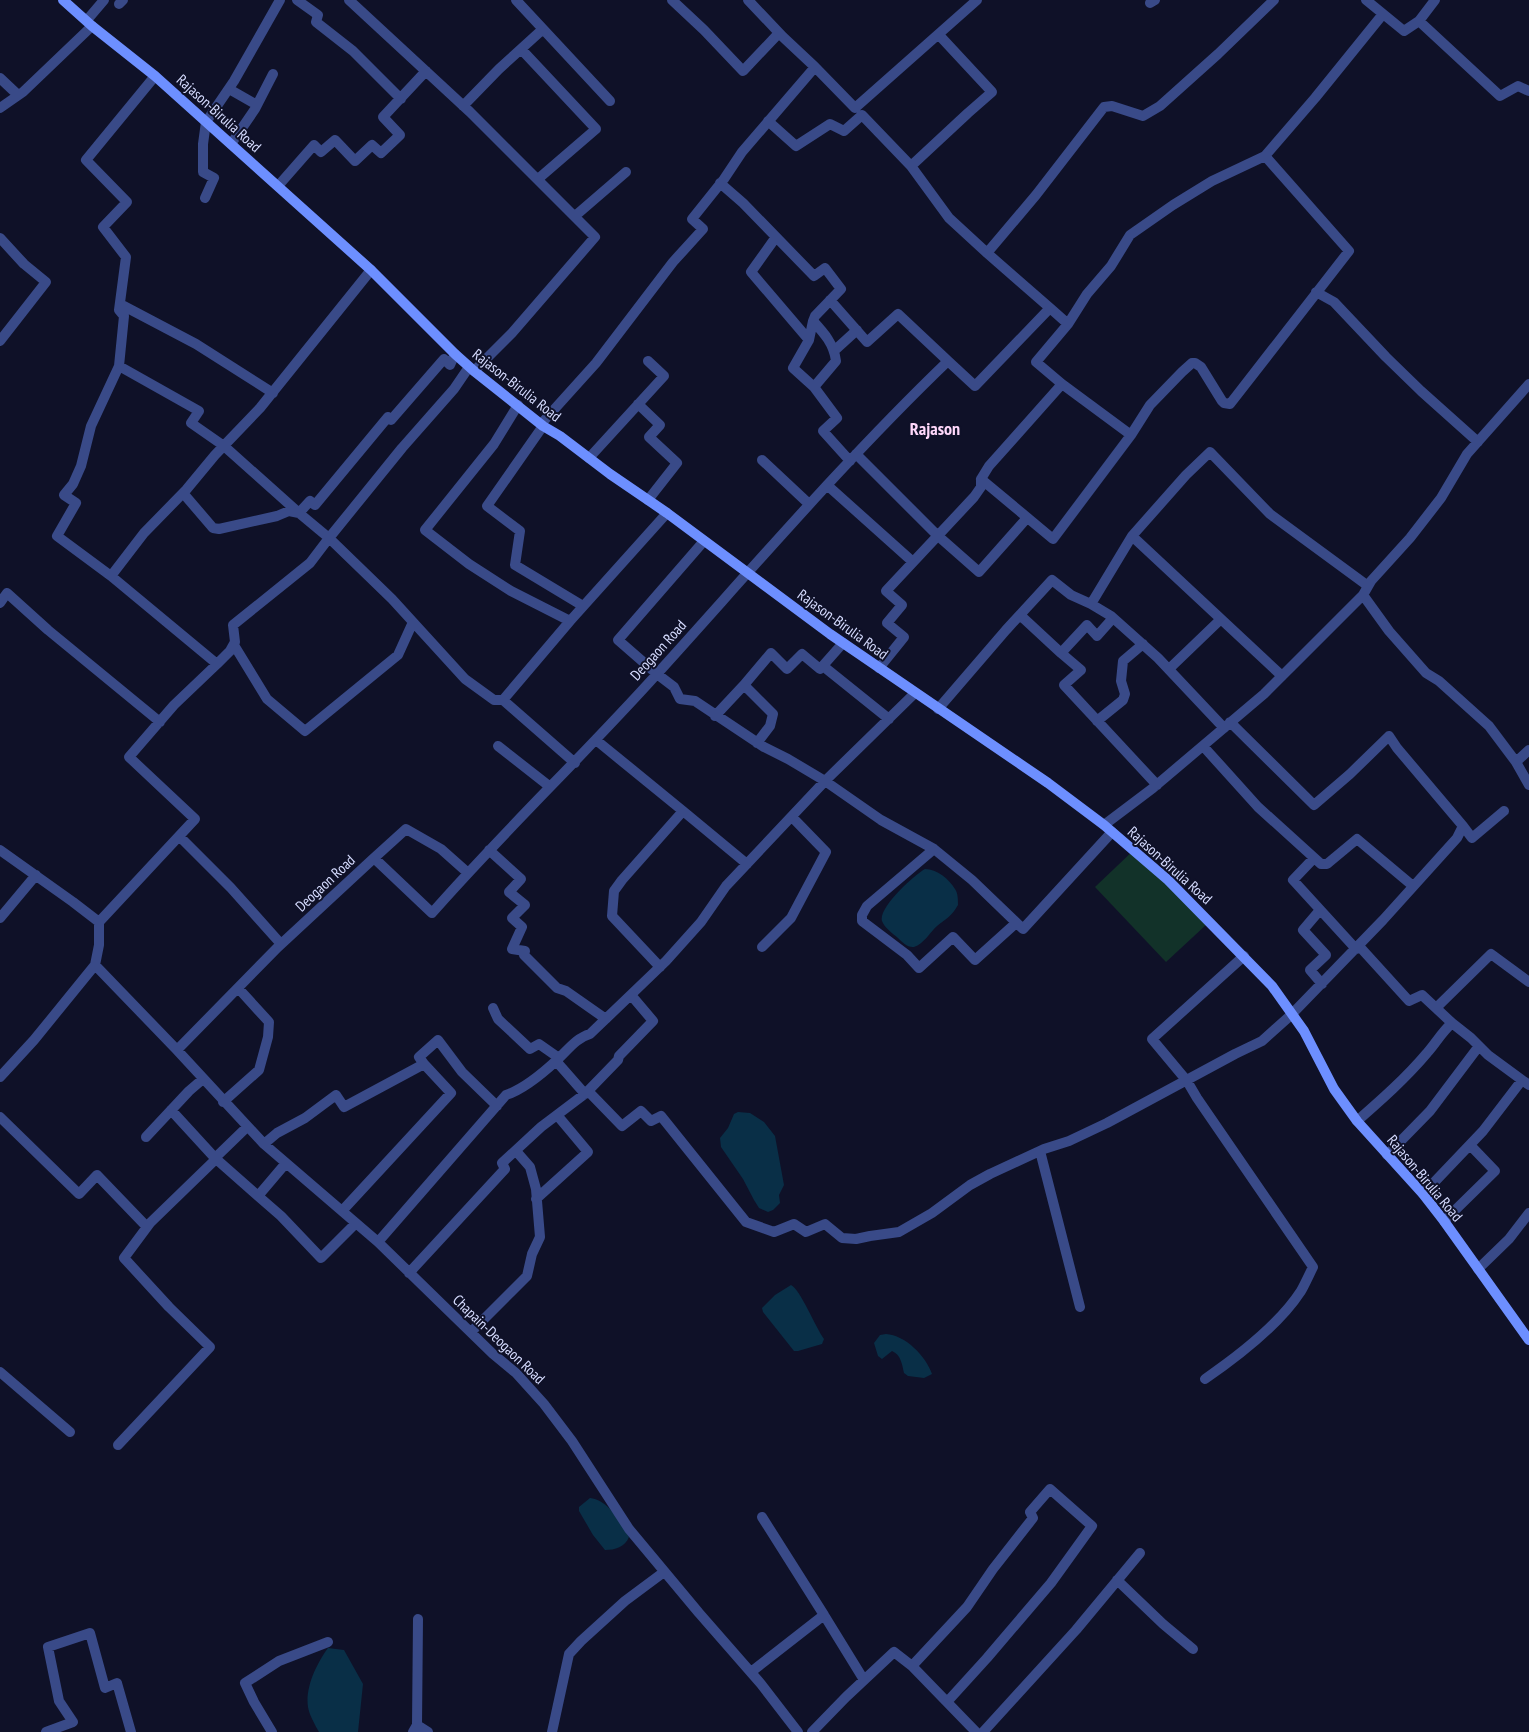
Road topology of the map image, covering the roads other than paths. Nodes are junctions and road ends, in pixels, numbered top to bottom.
1 (64, 0) edge
2 (104, 0) edge
3 (280, 0) edge
4 (298, 0) edge
5 (350, 0) edge
6 (516, 0) edge
7 (672, 0) edge
8 (748, 0) edge
9 (976, 0) edge
10 (1274, 0) edge
11 (1366, 0) edge
12 (1435, 0) edge
13 (1383, 14) junction
14 (1420, 21) junction
15 (89, 23) junction
16 (543, 29) junction
17 (779, 33) junction
18 (939, 35) junction
19 (522, 49) junction
20 (816, 67) junction
21 (426, 71) junction
22 (274, 74) dead end
23 (155, 76) junction
24 (0, 78) edge
25 (229, 89) junction
26 (1529, 91) edge
27 (18, 96) junction
28 (401, 99) junction
29 (610, 101) dead end
30 (257, 105) junction
31 (463, 106) junction
32 (0, 108) edge
33 (858, 111) junction
34 (768, 121) junction
35 (206, 122) junction
36 (230, 144) junction
37 (1265, 156) junction
38 (910, 166) junction
39 (626, 172) dead end
40 (538, 179) junction
41 (720, 183) junction
42 (278, 186) junction
43 (206, 198) dead end
44 (575, 216) junction
45 (0, 238) edge
46 (776, 238) junction
47 (987, 253) junction
48 (371, 270) junction
49 (1316, 292) junction
50 (830, 300) junction
51 (120, 304) junction
52 (1050, 308) junction
53 (813, 321) junction
54 (1068, 324) junction
55 (857, 330) junction
56 (809, 340) junction
57 (0, 341) edge
58 (835, 350) junction
59 (454, 354) junction
60 (948, 360) junction
61 (648, 361) dead end
62 (119, 366) junction
63 (472, 369) junction
64 (1062, 384) junction
65 (1529, 384) edge
66 (814, 387) junction
67 (272, 393) junction
68 (638, 404) junction
69 (518, 405) junction
70 (542, 425) junction
71 (1131, 435) junction
72 (1478, 442) junction
73 (224, 446) junction
74 (853, 457) junction
75 (589, 458) junction
76 (762, 460) dead end
77 (981, 479) junction
78 (827, 485) junction
79 (183, 493) junction
80 (648, 500) junction
81 (809, 504) junction
82 (299, 513) junction
83 (666, 513) junction
84 (1027, 518) junction
85 (937, 535) junction
86 (1132, 536) junction
87 (329, 538) junction
88 (704, 541) junction
89 (913, 562) junction
90 (746, 573) junction
91 (111, 576) junction
92 (1366, 591) junction
93 (0, 603) edge
94 (1091, 604) junction
95 (583, 606) junction
96 (1020, 615) junction
97 (1113, 618) junction
98 (1221, 620) junction
99 (570, 621) junction
100 (413, 622) junction
101 (843, 642) junction
102 (1143, 644) junction
103 (234, 645) junction
104 (1061, 652) junction
105 (217, 664) junction
106 (823, 666) junction
107 (879, 668) junction
108 (1169, 669) junction
109 (657, 674) junction
110 (1282, 676) junction
111 (744, 685) junction
112 (915, 693) junction
113 (503, 700) junction
114 (938, 709) junction
115 (715, 716) junction
116 (889, 719) junction
117 (1098, 721) junction
118 (160, 722) junction
119 (1227, 725) junction
120 (596, 740) junction
121 (756, 742) junction
122 (498, 746) dead end
123 (1203, 746) junction
124 (1529, 750) edge
125 (1516, 762) junction
126 (574, 763) junction
127 (825, 781) junction
128 (1529, 784) edge
129 (1157, 785) junction
130 (549, 786) junction
131 (683, 811) junction
132 (1504, 811) dead end
133 (792, 817) junction
134 (1463, 826) junction
135 (1108, 829) junction
136 (179, 836) junction
137 (934, 849) junction
138 (0, 850) edge
139 (489, 850) junction
140 (374, 858) junction
141 (1314, 858) junction
142 (747, 864) junction
143 (468, 873) junction
144 (36, 875) junction
145 (1413, 886) junction
146 (1320, 910) junction
147 (0, 918) edge
148 (99, 922) junction
149 (1016, 923) junction
150 (281, 944) junction
151 (762, 947) dead end
152 (1357, 947) junction
153 (1244, 956) junction
154 (95, 965) junction
155 (660, 968) junction
156 (1529, 982) edge
157 (1322, 984) junction
158 (238, 988) junction
159 (631, 995) junction
160 (493, 1008) dead end
161 (1436, 1008) junction
162 (1292, 1015) junction
163 (606, 1019) junction
164 (1452, 1023) junction
165 (1479, 1046) junction
166 (177, 1050) junction
167 (557, 1060) junction
168 (424, 1064) junction
169 (0, 1077) edge
170 (203, 1079) junction
171 (1186, 1081) junction
172 (1525, 1082) edge
173 (587, 1092) junction
174 (223, 1102) junction
175 (497, 1106) junction
176 (171, 1110) junction
177 (557, 1115) junction
178 (0, 1117) edge
179 (1357, 1121) junction
180 (247, 1127) junction
181 (146, 1137) dead end
182 (264, 1144) junction
183 (1470, 1145) junction
184 (516, 1151) junction
185 (1040, 1151) junction
186 (1387, 1155) junction
187 (216, 1158) junction
188 (286, 1163) junction
189 (1423, 1194) junction
190 (258, 1196) junction
191 (536, 1199) junction
192 (342, 1211) junction
193 (1529, 1213) edge
194 (1444, 1221) junction
195 (356, 1223) junction
196 (147, 1227) junction
197 (378, 1242) junction
198 (1478, 1269) junction
199 (409, 1273) junction
200 (1080, 1307) dead end
201 (472, 1332) junction
202 (1529, 1340) edge
203 (0, 1372) edge
204 (1204, 1379) dead end
205 (70, 1432) dead end
206 (118, 1445) dead end
207 (762, 1517) dead end
208 (1140, 1552) dead end
209 (664, 1572) junction
210 (1117, 1580) junction
211 (824, 1616) junction
212 (418, 1619) dead end
213 (328, 1642) dead end
214 (1193, 1649) dead end
215 (912, 1666) junction
216 (751, 1672) junction
217 (864, 1680) junction
218 (947, 1702) junction
219 (415, 1728) edge
220 (46, 1732) edge
221 (131, 1732) edge
222 (272, 1732) edge
223 (428, 1732) edge
224 (552, 1732) edge
225 (798, 1732) edge
226 (812, 1732) edge
227 (976, 1732) edge
228 (983, 1732) edge

1 - 15 street, Rajason-Birulia Road
2 - 15 street
3 - 25 street
4 - 28 street
5 - 21 street
6 - 16 street
7 - 17 street
8 - 17 street
9 - 18 street
10 - 47 street
11 - 13 street
12 - 14 street
13 - 14 street
13 - 37 street
14 - 26 street
15 - 23 street, Rajason-Birulia Road
15 - 27 street
16 - 19 street
16 - 29 street
17 - 20 street
18 - 33 street
18 - 38 street
19 - 31 street
19 - 40 street
20 - 33 street
20 - 34 street
21 - 28 street
21 - 31 street
22 - 30 street
23 - 35 street, Rajason-Birulia Road
23 - 51 street
24 - 27 street
25 - 30 street
25 - 35 street
27 - 32 street
28 - 42 street
30 - 36 street
31 - 40 street
33 - 34 street
33 - 38 street
34 - 41 street
35 - 36 street, Rajason-Birulia Road
35 - 43 street
36 - 42 street, Rajason-Birulia Road
37 - 49 street
37 - 54 street
38 - 47 street
39 - 44 street
40 - 44 street
41 - 46 street
41 - 70 street
42 - 48 street, Rajason-Birulia Road
44 - 63 street
45 - 57 street
46 - 50 street
46 - 56 street
47 - 52 street
48 - 59 street, Rajason-Birulia Road
48 - 67 street
49 - 71 street
49 - 72 street
50 - 53 street
50 - 55 street
51 - 62 street
51 - 67 street
52 - 54 street
52 - 60 street
53 - 56 street
53 - 58 street
54 - 64 street
55 - 58 street
55 - 60 street
56 - 66 street
58 - 66 street
59 - 63 street, Rajason-Birulia Road
59 - 82 street
60 - 74 street, Deogaon Road
61 - 68 street
62 - 73 street
62 - 91 street
63 - 69 street, Rajason-Birulia Road
63 - 87 street
64 - 71 street
64 - 77 street
65 - 72 street
66 - 74 street
67 - 73 street
68 - 75 street
68 - 80 street
69 - 70 street, Rajason-Birulia Road
69 - 99 street
70 - 75 street, Rajason-Birulia Road
70 - 95 street
71 - 84 street
72 - 92 street
73 - 79 street
73 - 82 street
74 - 78 street, Deogaon Road
74 - 85 street
75 - 80 street, Rajason-Birulia Road
76 - 81 street
77 - 84 street
77 - 85 street
78 - 81 street, Deogaon Road
78 - 89 street
79 - 82 street
79 - 91 street
80 - 83 street, Rajason-Birulia Road
81 - 90 street, Deogaon Road
82 - 87 street
83 - 88 street, Rajason-Birulia Road
83 - 95 street
84 - 85 street
85 - 89 street
86 - 92 street
86 - 94 street
86 - 98 street
87 - 100 street
87 - 103 street
88 - 90 street, Rajason-Birulia Road
88 - 109 street
89 - 107 street
90 - 101 street, Rajason-Birulia Road
90 - 109 street, Deogaon Road
91 - 105 street
92 - 110 street
92 - 125 street
93 - 118 street
94 - 96 street
94 - 97 street
95 - 99 street
96 - 104 street
96 - 114 street
97 - 102 street
97 - 104 street
98 - 108 street
98 - 110 street
99 - 113 street
100 - 103 street
100 - 113 street
101 - 106 street
101 - 107 street, Rajason-Birulia Road
102 - 108 street
102 - 117 street
103 - 105 street
104 - 117 street
105 - 118 street
106 - 111 street
106 - 116 street
107 - 112 street, Rajason-Birulia Road
108 - 119 street
109 - 115 street
109 - 120 street, Deogaon Road
110 - 119 street
111 - 115 street
111 - 121 street
112 - 114 street, Rajason-Birulia Road
112 - 116 street
113 - 126 street
114 - 135 street, Rajason-Birulia Road
115 - 121 street
116 - 127 street
117 - 129 street
118 - 136 street
119 - 123 street
119 - 134 street
120 - 126 street, Deogaon Road
120 - 131 street
121 - 127 street
122 - 130 street
123 - 129 street
123 - 141 street
124 - 125 street
125 - 128 street
126 - 130 street, Deogaon Road
127 - 133 street
127 - 137 street
129 - 135 street
130 - 139 street, Deogaon Road
131 - 142 street
131 - 155 street
132 - 134 street
133 - 142 street
133 - 151 street
134 - 145 street
135 - 149 street
135 - 153 street, Rajason-Birulia Road
136 - 148 street
136 - 150 street
137 - 149 street
137 - 149 street
138 - 144 street
139 - 143 street, Deogaon Road
139 - 163 street
140 - 143 street
140 - 143 street, Deogaon Road
140 - 150 street, Deogaon Road
141 - 145 street
141 - 146 street
142 - 155 street
144 - 147 street
144 - 148 street
145 - 152 street
146 - 152 street
146 - 157 street
148 - 154 street
150 - 158 street, Deogaon Road
152 - 157 street
152 - 161 street
153 - 162 street, Rajason-Birulia Road
153 - 171 street
154 - 166 street
154 - 169 street
155 - 159 street
156 - 161 street
157 - 162 street
158 - 166 street, Deogaon Road
158 - 174 street
159 - 163 street
159 - 173 street
160 - 167 street
161 - 164 street
162 - 171 street
162 - 179 street, Rajason-Birulia Road
163 - 167 street
164 - 165 street
164 - 179 street
165 - 172 street
165 - 186 street
166 - 170 street, Chapain-Deogaon Road
167 - 173 street
167 - 175 street
168 - 175 street
168 - 182 street
168 - 192 street
170 - 174 street, Chapain-Deogaon Road
170 - 176 street
171 - 185 street
171 - 204 street
172 - 183 street
173 - 177 street
173 - 185 street
174 - 180 street, Chapain-Deogaon Road
175 - 197 street
176 - 181 street
176 - 187 street
177 - 184 street
177 - 191 street
178 - 196 street
179 - 186 street, Rajason-Birulia Road
180 - 182 street, Chapain-Deogaon Road
180 - 187 street
182 - 188 street, Chapain-Deogaon Road
183 - 189 street
183 - 194 street
184 - 191 street
184 - 199 street
185 - 200 street
186 - 189 street, Rajason-Birulia Road
187 - 190 street
187 - 196 street
188 - 190 street
188 - 192 street, Chapain-Deogaon Road
189 - 194 street, Rajason-Birulia Road
190 - 195 street
191 - 201 street
192 - 195 street, Chapain-Deogaon Road
193 - 198 street
194 - 198 street, Rajason-Birulia Road
195 - 197 street, Chapain-Deogaon Road
196 - 206 street
197 - 199 street, Chapain-Deogaon Road
198 - 202 street, Rajason-Birulia Road
199 - 201 street, Chapain-Deogaon Road
201 - 209 street, Chapain-Deogaon Road
203 - 205 street
207 - 211 street
208 - 210 street
209 - 216 street, Chapain-Deogaon Road
209 - 224 street
210 - 214 street
210 - 228 street
211 - 216 street
211 - 217 street
212 - 219 street
213 - 222 street
215 - 217 street
215 - 218 street
215 - 218 street
216 - 225 street, Chapain-Deogaon Road
217 - 226 street
218 - 227 street
219 - 223 street
220 - 221 street

